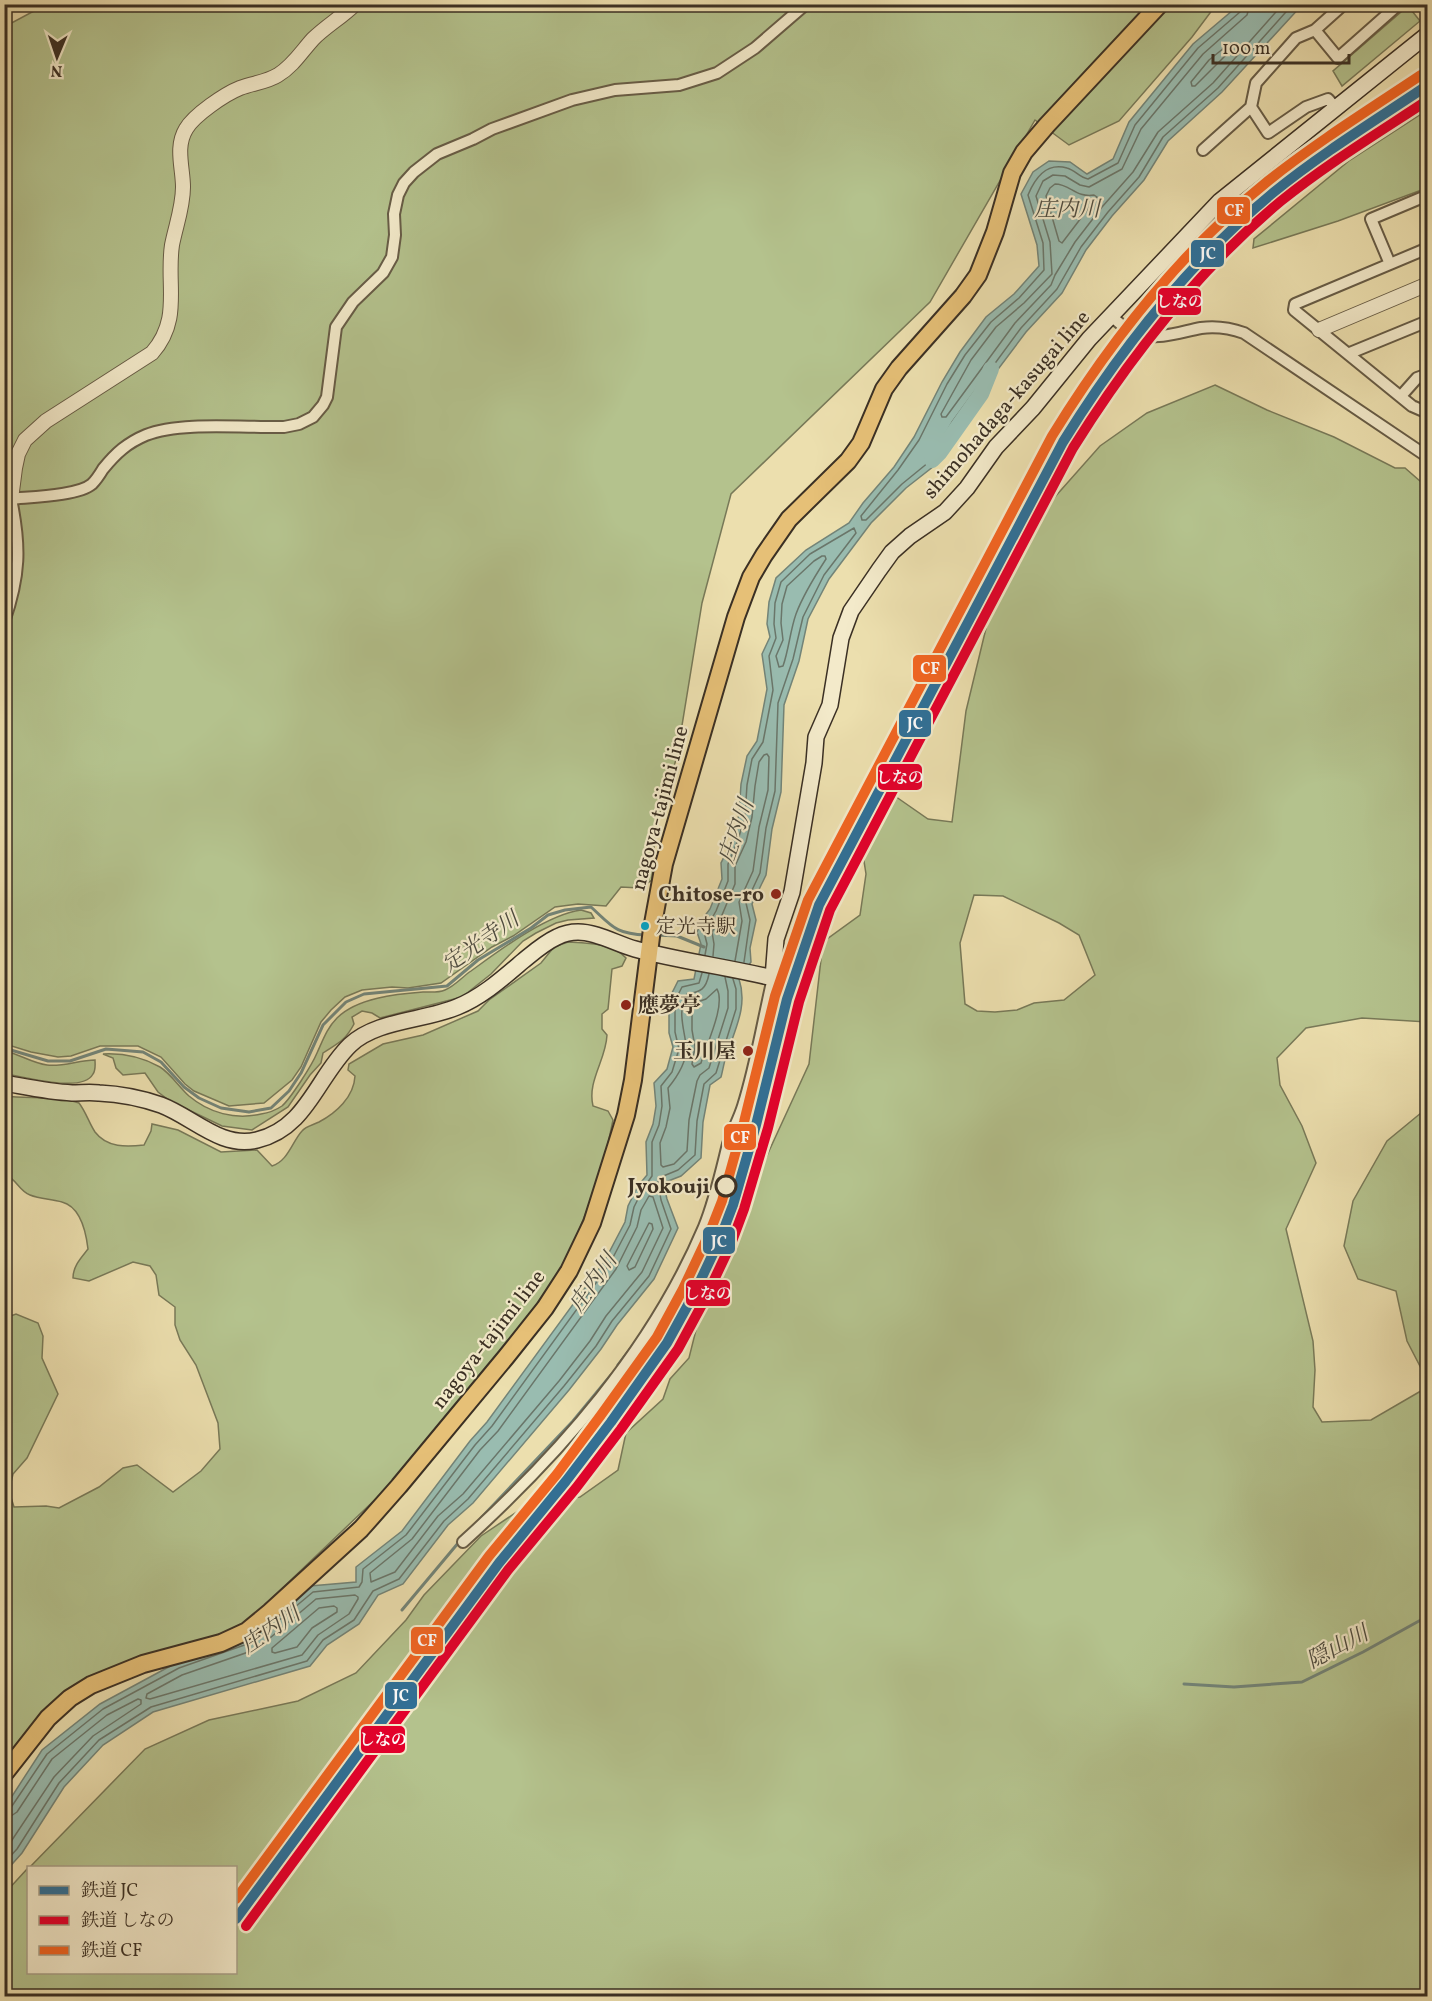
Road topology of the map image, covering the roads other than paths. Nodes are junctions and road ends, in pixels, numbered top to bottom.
1 (355, 4) edge
2 (806, 4) edge
3 (1160, 4) edge
4 (1344, 4) edge
5 (1399, 4) edge
6 (1315, 30) junction
7 (1428, 34) edge
8 (1251, 107) junction
9 (1336, 108) junction
10 (1203, 150) dead end
11 (1428, 195) edge
12 (1428, 248) edge
13 (1390, 264) junction
14 (1428, 284) edge
15 (1111, 316) junction
16 (1428, 321) edge
17 (1124, 327) dead end
18 (1319, 330) junction
19 (1138, 334) dead end
20 (1350, 353) junction
21 (1428, 374) edge
22 (1401, 396) junction
23 (1428, 413) edge
24 (1428, 457) edge
25 (8, 501) edge
26 (4, 622) edge
27 (653, 944) junction
28 (773, 978) junction
29 (4, 1083) edge
30 (463, 1542) dead end
31 (4, 1774) edge

1 - 25 street
2 - 25 street
3 - 27 main road, nagoya-tajimi line
4 - 6 street
5 - 6 street
6 - 8 street
7 - 9 main road, shimohadaga-kasugai line
8 - 9 street
8 - 10 street
9 - 15 main road, shimohadaga-kasugai line
11 - 13 street
12 - 13 street
13 - 18 street
14 - 18 street
15 - 17 street
15 - 28 main road, shimohadaga-kasugai line
16 - 20 street
18 - 20 street
19 - 24 street
20 - 22 street
21 - 22 street
22 - 23 street
25 - 26 street
27 - 28 main road
27 - 29 main road
27 - 31 main road, nagoya-tajimi line
28 - 30 street

